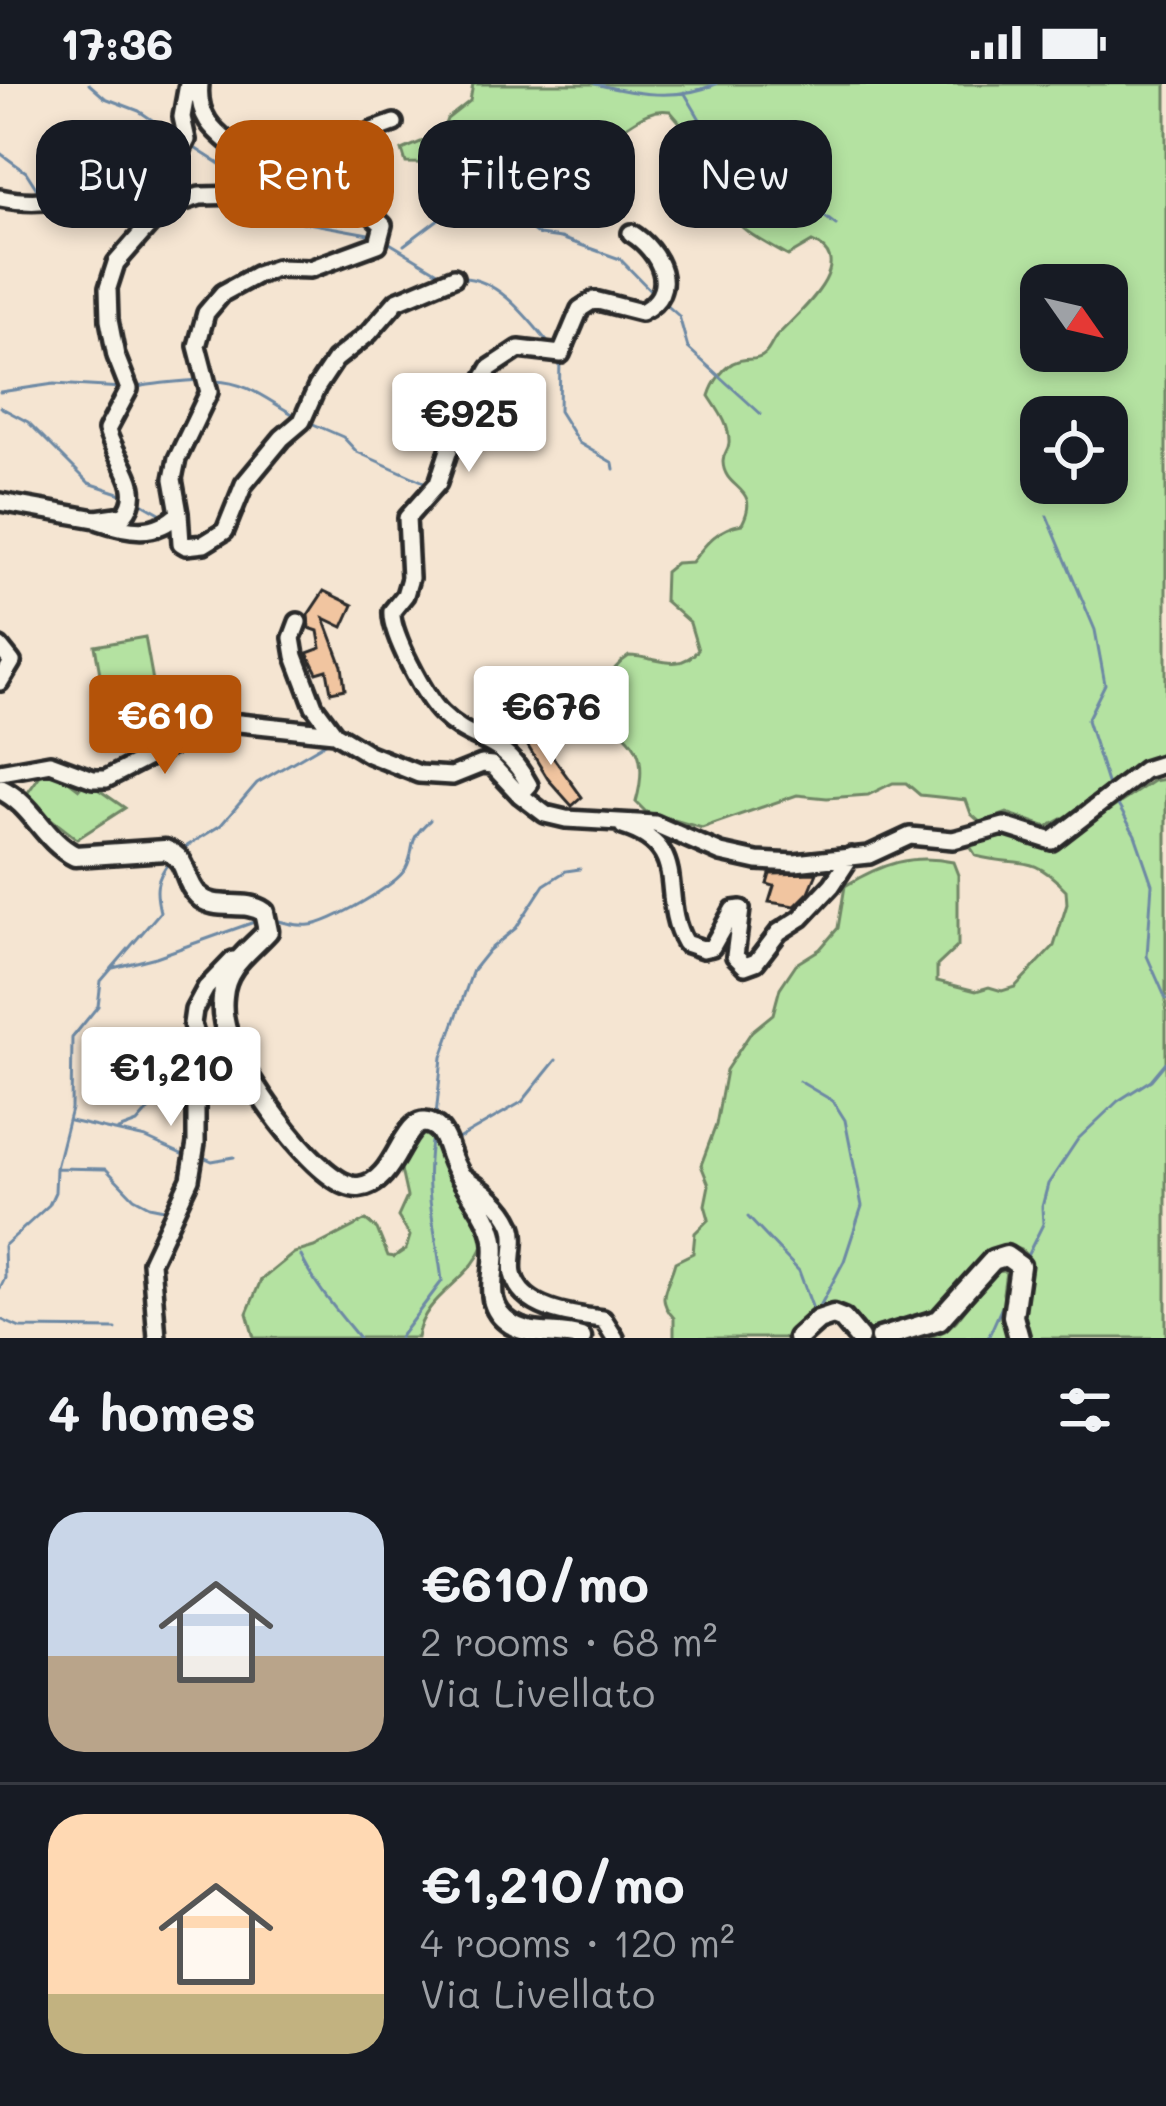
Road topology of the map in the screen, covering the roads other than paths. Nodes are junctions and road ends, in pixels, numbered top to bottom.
1 (188, 84) edge
2 (200, 84) edge
3 (0, 198) edge
4 (382, 228) edge
5 (631, 233) dead end
6 (454, 277) dead end
7 (0, 502) edge
8 (179, 513) junction
9 (96, 520) junction
10 (298, 622) dead end
11 (0, 647) edge
12 (0, 682) edge
13 (334, 733) junction
14 (1166, 763) edge
15 (0, 772) edge
16 (0, 789) edge
17 (520, 795) junction
18 (603, 820) junction
19 (851, 856) junction
20 (241, 955) junction
21 (457, 1172) junction
22 (157, 1338) edge
23 (581, 1338) edge
24 (614, 1338) edge
25 (798, 1338) edge
26 (859, 1338) edge
27 (880, 1338) edge
28 (1019, 1338) edge

1 - 3 street
2 - 9 street
4 - 8 street
5 - 17 street
6 - 8 street
7 - 9 street
8 - 9 street
10 - 13 street
11 - 12 street
13 - 15 street
13 - 17 street
14 - 19 street
16 - 20 main road
17 - 18 street
18 - 19 street
18 - 19 street
20 - 21 main road
20 - 22 street
21 - 23 main road
21 - 24 street
25 - 26 main road
27 - 28 main road

